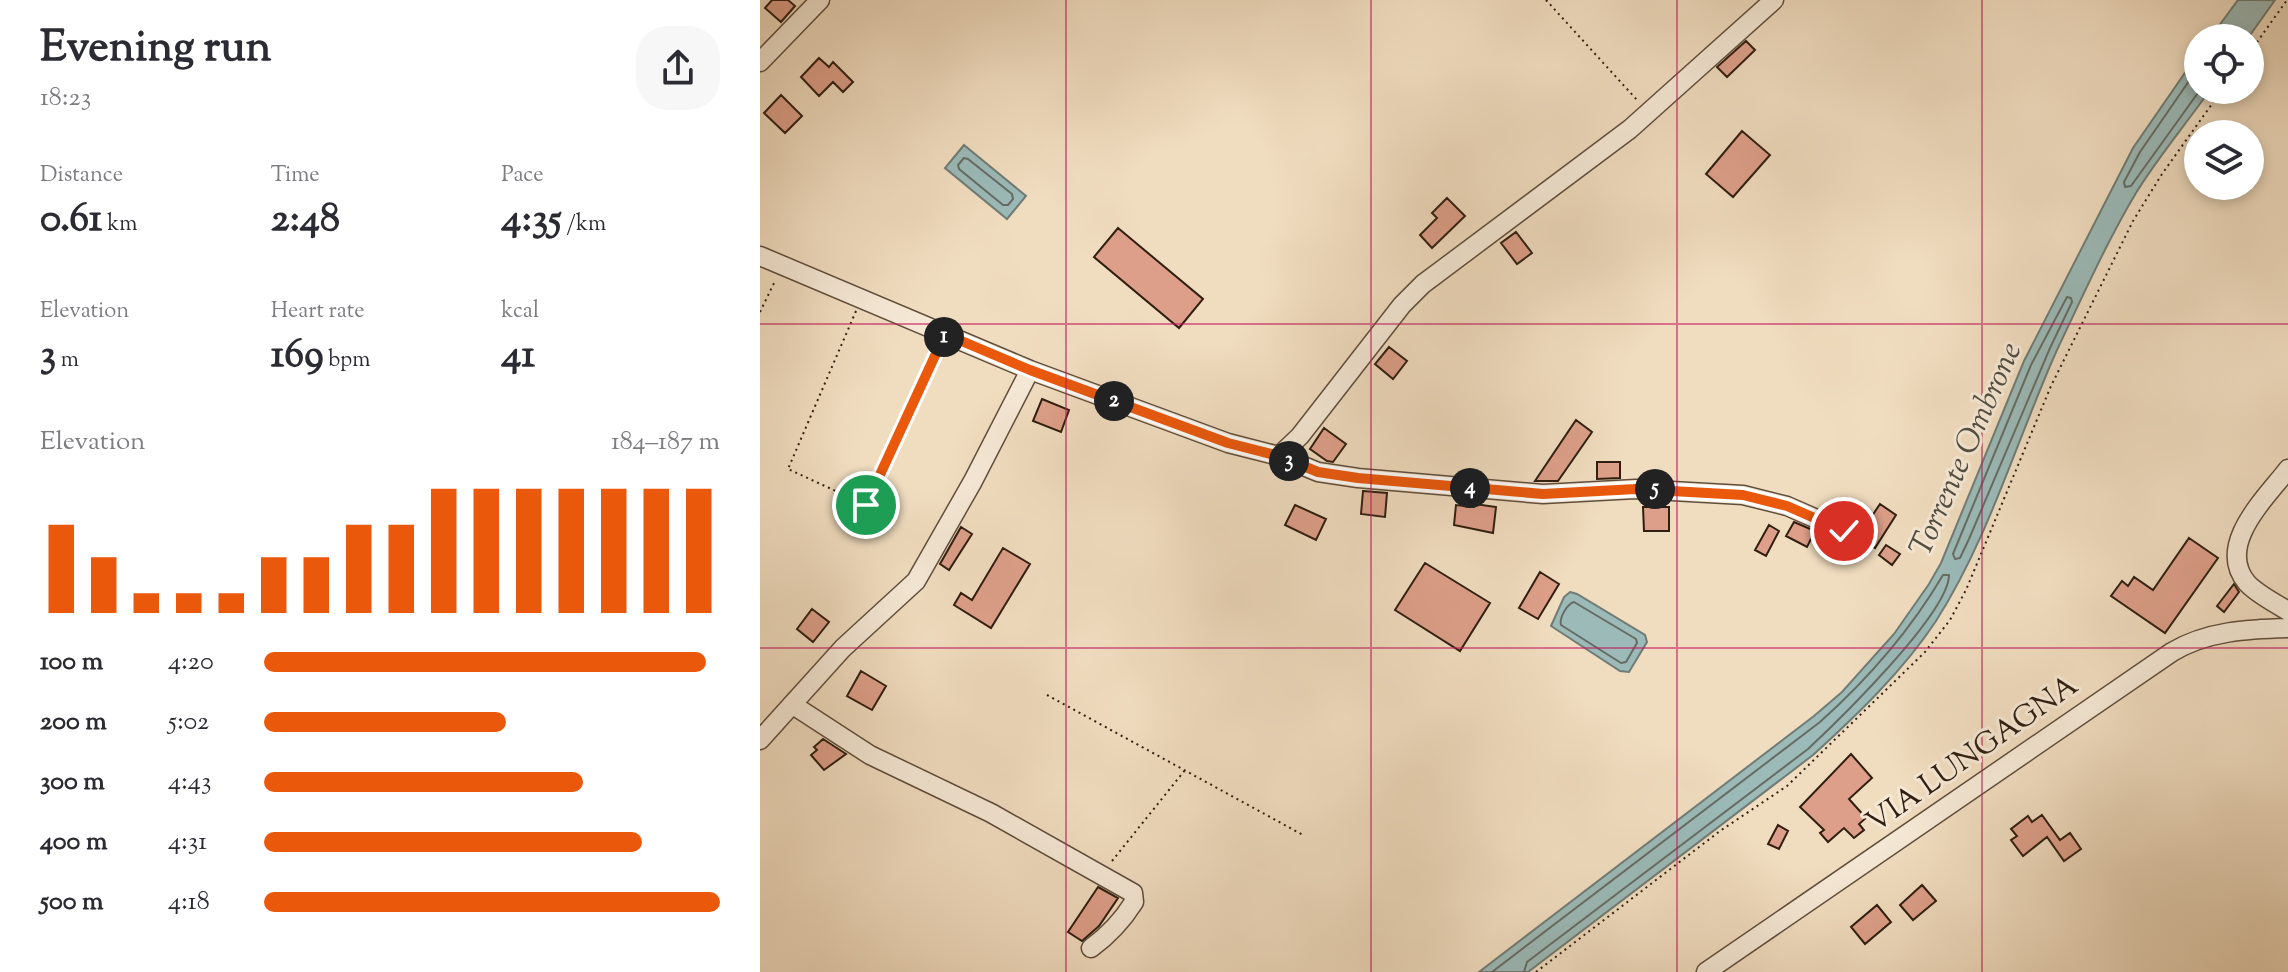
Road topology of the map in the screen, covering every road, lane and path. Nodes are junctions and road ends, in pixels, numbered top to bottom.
1 (820, 0) edge
2 (1546, 0) edge
3 (1774, 0) edge
4 (2287, 0) edge
5 (2264, 32) edge
6 (760, 62) edge
7 (2212, 104) edge
8 (1648, 113) junction
9 (760, 256) edge
10 (782, 265) junction
11 (861, 299) junction
12 (760, 312) edge
13 (945, 334) junction
14 (1030, 370) junction
15 (1279, 456) junction
16 (2288, 469) edge
17 (1844, 531) dead end
18 (2288, 611) edge
19 (2288, 628) edge
20 (1047, 695) dead end
21 (793, 705) junction
22 (760, 740) edge
23 (1185, 770) junction
24 (1303, 835) dead end
25 (1101, 875) junction
26 (1091, 948) dead end
27 (1536, 972) edge
28 (1706, 972) edge

1 - 6 street
2 - 8 path
3 - 8 street
4 - 5 path
7 - 27 path
8 - 15 street
9 - 10 street
10 - 11 street
10 - 12 path
11 - 13 street
11 - 13 path
13 - 14 street
14 - 15 street
14 - 21 street
15 - 17 street
16 - 18 street
19 - 28 street, VIA LUNGAGNA
20 - 23 path
21 - 22 street
21 - 25 street
23 - 24 path
23 - 25 path
25 - 26 street

